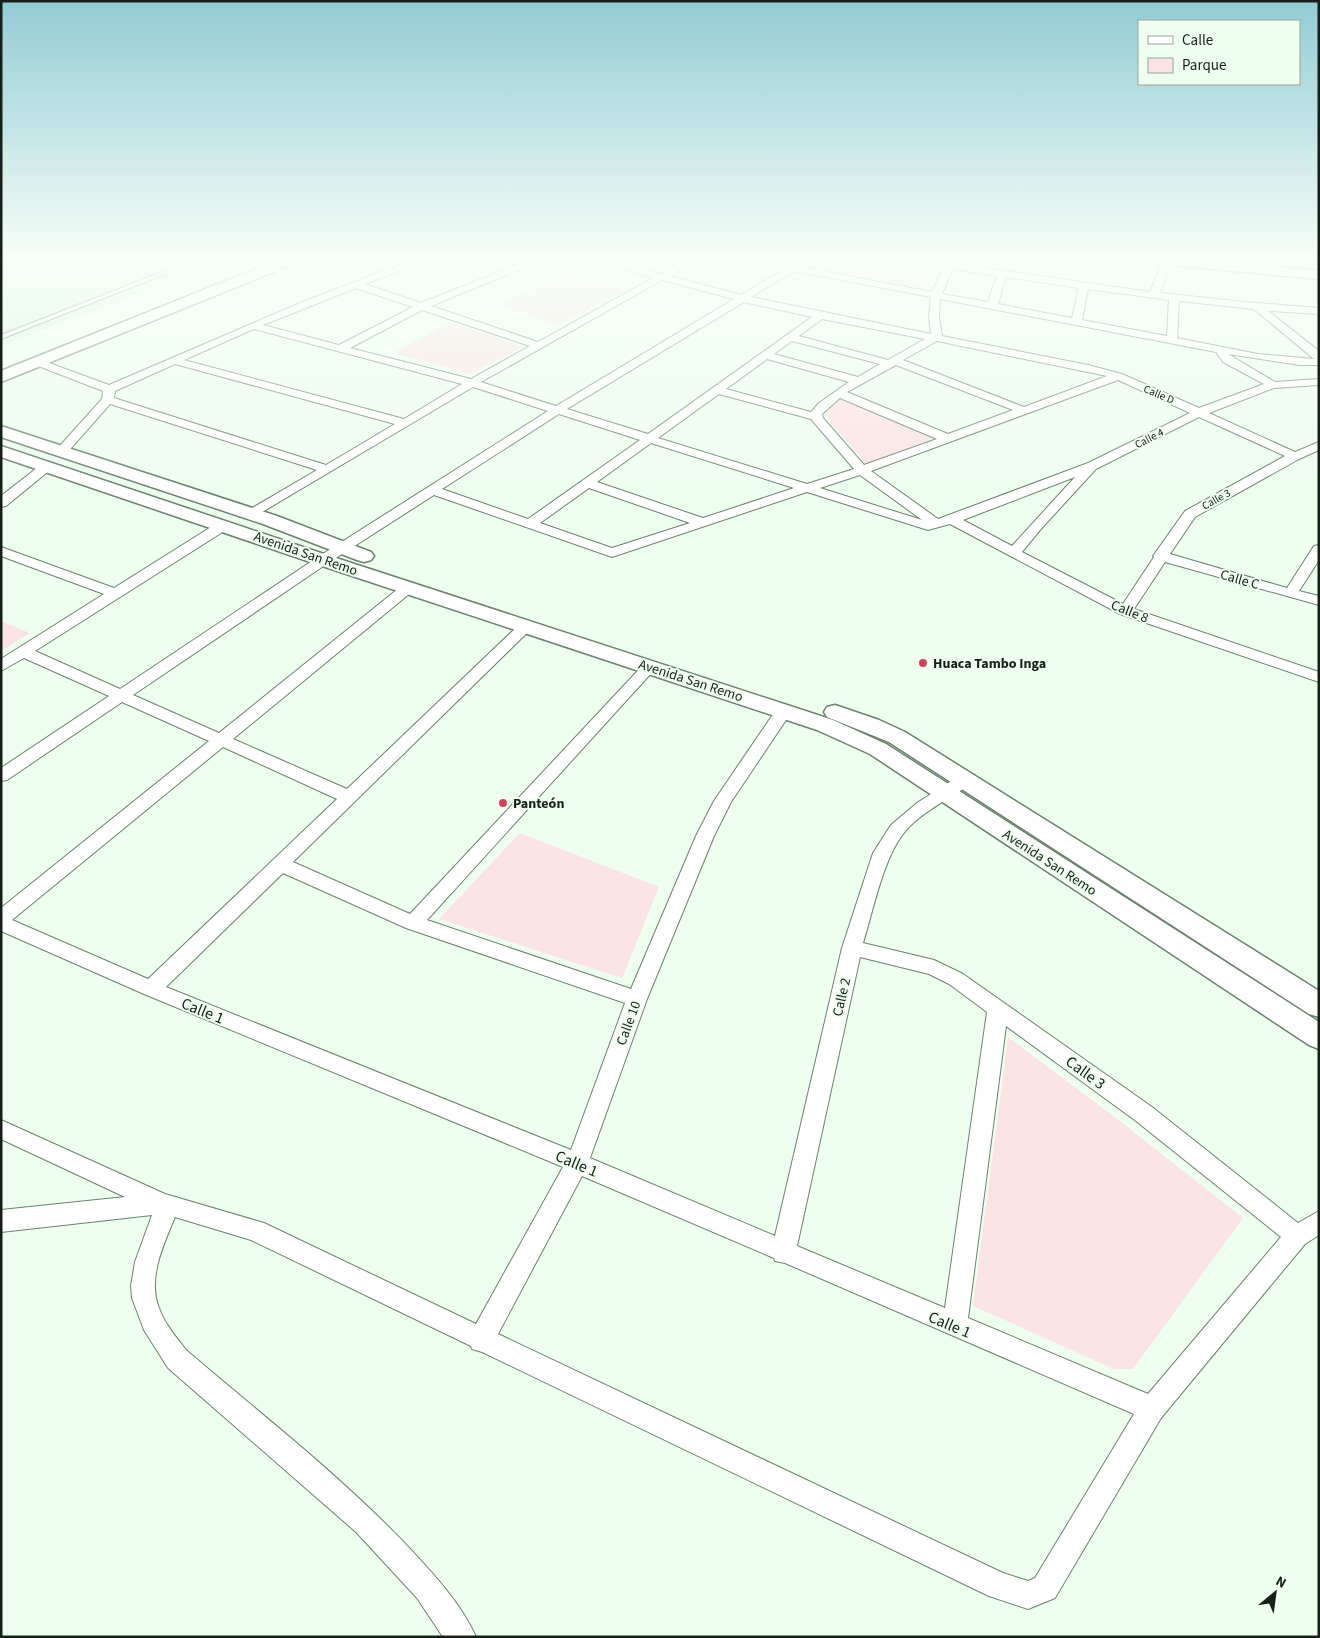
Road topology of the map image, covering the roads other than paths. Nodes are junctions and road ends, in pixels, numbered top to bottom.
1 (100, 336) edge
2 (229, 336) edge
3 (295, 336) edge
4 (363, 336) edge
5 (512, 336) edge
6 (557, 336) edge
7 (680, 336) edge
8 (934, 336) edge
9 (1153, 336) edge
10 (1172, 336) edge
11 (1293, 336) edge
12 (791, 337) joint
13 (937, 337) junction
14 (1172, 340) junction
15 (540, 346) junction
16 (341, 348) junction
17 (1220, 350) junction
18 (766, 355) junction
19 (1319, 357) edge
20 (173, 360) junction
21 (36, 362) junction
22 (893, 362) junction
23 (1319, 362) edge
24 (1118, 376) junction
25 (1, 377) edge
26 (859, 381) junction
27 (1319, 382) edge
28 (472, 383) junction
29 (1273, 386) junction
30 (717, 390) junction
31 (839, 393) junction
32 (109, 395) junction
33 (558, 409) junction
34 (1025, 411) junction
35 (1200, 412) junction
36 (816, 417) junction
37 (406, 423) junction
38 (1, 431) edge
39 (650, 438) junction
40 (948, 439) junction
41 (1319, 446) edge
42 (1, 451) edge
43 (1295, 456) junction
44 (54, 459) junction
45 (1092, 466) junction
46 (327, 469) junction
47 (862, 470) junction
48 (588, 483) junction
49 (808, 488) junction
50 (432, 490) junction
51 (1, 502) edge
52 (252, 514) junction
53 (952, 520) junction
54 (704, 523) junction
55 (936, 524) junction
56 (529, 525) junction
57 (224, 526) junction
58 (1319, 549) edge
59 (1, 551) edge
60 (332, 554) junction
61 (1014, 554) junction
62 (1160, 556) junction
63 (409, 587) junction
64 (1291, 593) junction
65 (116, 594) junction
66 (1319, 601) edge
67 (1125, 611) junction
68 (526, 626) junction
69 (24, 652) junction
70 (1, 666) edge
71 (650, 666) junction
72 (1319, 677) edge
73 (121, 696) junction
74 (784, 711) junction
75 (221, 740) junction
76 (1, 776) edge
77 (965, 780) junction
78 (945, 793) junction
79 (349, 797) junction
80 (280, 864) junction
81 (1, 921) edge
82 (414, 923) junction
83 (852, 948) junction
84 (151, 989) junction
85 (637, 999) junction
86 (1319, 1006) edge
87 (998, 1009) junction
88 (1319, 1038) edge
89 (1, 1129) edge
90 (577, 1163) junction
91 (164, 1204) junction
92 (1, 1221) edge
93 (1319, 1222) edge
94 (1297, 1236) junction
95 (783, 1253) junction
96 (955, 1326) junction
97 (481, 1340) junction
98 (1152, 1409) junction
99 (461, 1637) edge

1 - 21 main road
2 - 20 street
3 - 16 street
4 - 16 street
5 - 15 street
6 - 15 street
7 - 33 street
8 - 13 street, Calle D
9 - 14 street
10 - 14 street
11 - 19 street
12 - 18 street
12 - 22 street
13 - 22 street
13 - 24 street, Calle D
14 - 17 street
15 - 28 street
16 - 28 street
17 - 23 street
17 - 29 street
18 - 26 street
18 - 30 street
20 - 32 street
20 - 37 street
21 - 25 main road
21 - 32 street
22 - 26 street
22 - 34 street
24 - 34 street
24 - 35 street, Calle D
26 - 31 street
27 - 29 street, Calle 4
28 - 33 street
28 - 37 street
29 - 35 street, Calle 4
30 - 36 street
30 - 39 street
31 - 36 street
31 - 40 street
32 - 44 street
32 - 46 street
33 - 39 street
33 - 50 street
34 - 40 street
35 - 43 street, Calle D
35 - 45 street, Calle 4
36 - 47 street
37 - 46 street
38 - 44 main road, Avenida San Remo
39 - 48 street
39 - 49 street
40 - 47 street
41 - 43 street, Calle 3
42 - 44 main road, Avenida San Remo
43 - 62 street, Calle 3
44 - 51 street
44 - 52 main road, Avenida San Remo
44 - 57 main road, Avenida San Remo
45 - 53 street
45 - 61 street, Calle 4
46 - 52 street
47 - 49 street
47 - 55 street
48 - 54 street
48 - 56 street
49 - 54 street
49 - 55 street
50 - 56 street
50 - 60 street
52 - 60 main road, Avenida San Remo
53 - 55 street
53 - 61 street, Calle 8
54 - 56 street
57 - 60 main road, Avenida San Remo
57 - 65 street
58 - 64 street
59 - 65 street
60 - 63 main road, Avenida San Remo
60 - 73 street
60 - 77 main road, Avenida San Remo
61 - 67 street, Calle 8
62 - 64 street, Calle C
62 - 67 street, Calle 3
63 - 68 main road, Avenida San Remo
63 - 75 street
64 - 66 street, Calle C
65 - 69 street
67 - 72 street, Calle 8
68 - 71 main road, Avenida San Remo
68 - 79 street
69 - 70 street
69 - 73 street
71 - 74 main road, Avenida San Remo
71 - 82 street
73 - 75 street
73 - 76 street
74 - 78 main road, Avenida San Remo
74 - 85 street, Calle 10
75 - 79 street
75 - 81 street
77 - 78 street, Calle 2
77 - 86 main road, Avenida San Remo
78 - 83 street, Calle 2
78 - 88 main road, Avenida San Remo
79 - 80 street
80 - 82 street
80 - 84 street
81 - 84 street, Calle 1
82 - 85 street
83 - 87 street, Calle 3
83 - 95 street, Calle 2
84 - 90 street, Calle 1
85 - 90 street, Calle 10
87 - 94 street, Calle 3
87 - 96 street
89 - 91 street
90 - 95 street, Calle 1
90 - 97 street, Calle 10
91 - 92 street
91 - 97 street
91 - 99 street
93 - 94 street
94 - 98 street
95 - 96 street, Calle 1
96 - 98 street, Calle 1
97 - 98 street

